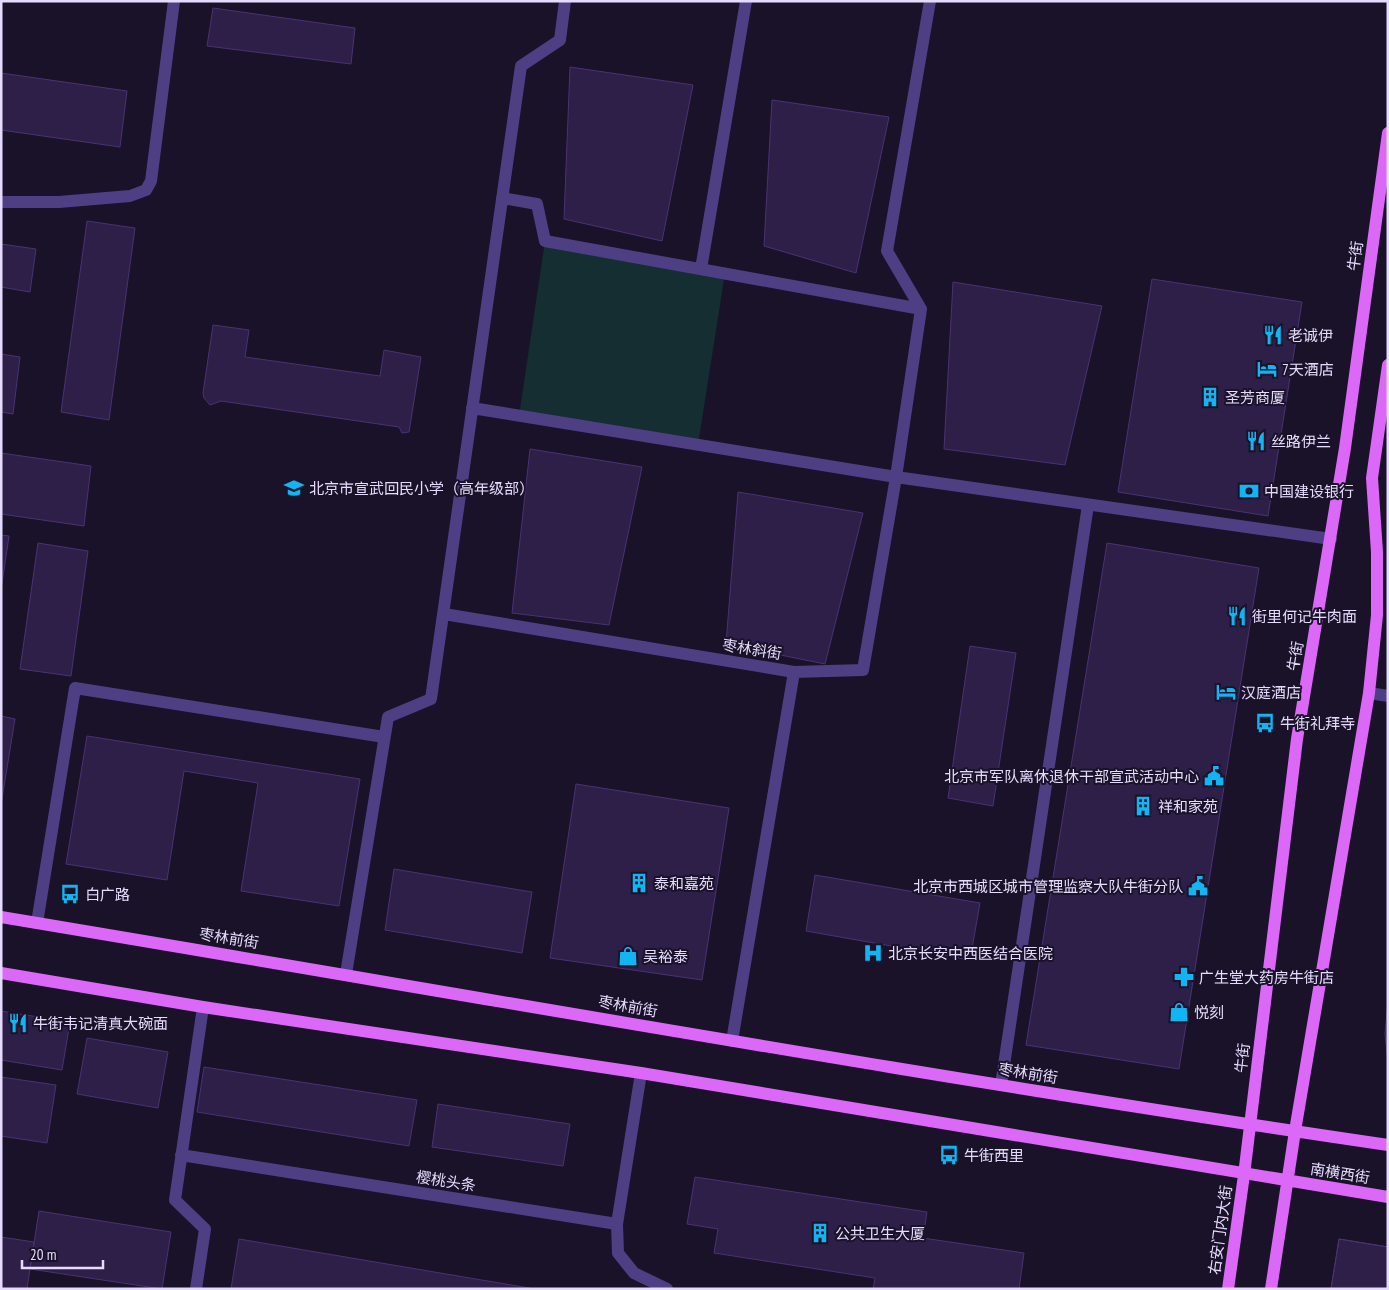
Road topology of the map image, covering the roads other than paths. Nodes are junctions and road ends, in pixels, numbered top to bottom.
1 (174, 1) edge
2 (565, 1) edge
3 (746, 1) edge
4 (930, 1) edge
5 (1388, 133) edge
6 (502, 198) junction
7 (1, 202) edge
8 (701, 269) junction
9 (922, 309) junction
10 (1388, 365) edge
11 (472, 408) junction
12 (896, 477) junction
13 (1088, 505) junction
14 (1331, 539) junction
15 (444, 614) junction
16 (794, 672) junction
17 (1368, 693) junction
18 (1388, 696) edge
19 (384, 737) junction
20 (1, 916) edge
21 (37, 922) junction
22 (1, 973) edge
23 (346, 974) junction
24 (203, 1007) junction
25 (732, 1041) junction
26 (641, 1073) junction
27 (1001, 1085) junction
28 (1250, 1126) junction
29 (1294, 1131) junction
30 (1388, 1145) edge
31 (181, 1155) junction
32 (1244, 1175) junction
33 (1288, 1181) junction
34 (1388, 1197) edge
35 (617, 1224) junction
36 (196, 1289) edge
37 (667, 1289) edge
38 (1228, 1289) edge
39 (1271, 1289) edge

1 - 7 street
2 - 6 street
3 - 8 street
4 - 9 street
5 - 14 main road, 牛街
6 - 8 street
6 - 11 street
8 - 9 street
9 - 12 street
10 - 17 main road
11 - 12 street
11 - 15 street
12 - 13 street
12 - 16 street, 枣林斜街
13 - 14 street
13 - 27 street
14 - 28 main road, 牛街
15 - 16 street, 枣林斜街
15 - 19 street
16 - 25 street
17 - 18 street
17 - 29 main road
19 - 21 street
19 - 23 street
20 - 21 main road, 枣林前街
21 - 23 main road, 枣林前街
22 - 24 main road
23 - 25 main road, 枣林前街
24 - 26 main road
24 - 31 street
25 - 27 main road, 枣林前街
26 - 32 main road
26 - 35 street
27 - 28 main road, 枣林前街
28 - 29 main road, 枣林前街
28 - 32 main road, 牛街
29 - 30 main road
29 - 33 main road
31 - 35 street, 樱桃头条
31 - 36 street
32 - 33 main road, 南横西街
32 - 38 main road, 右安门内大街
33 - 34 main road, 南横西街
33 - 39 main road
35 - 37 street

